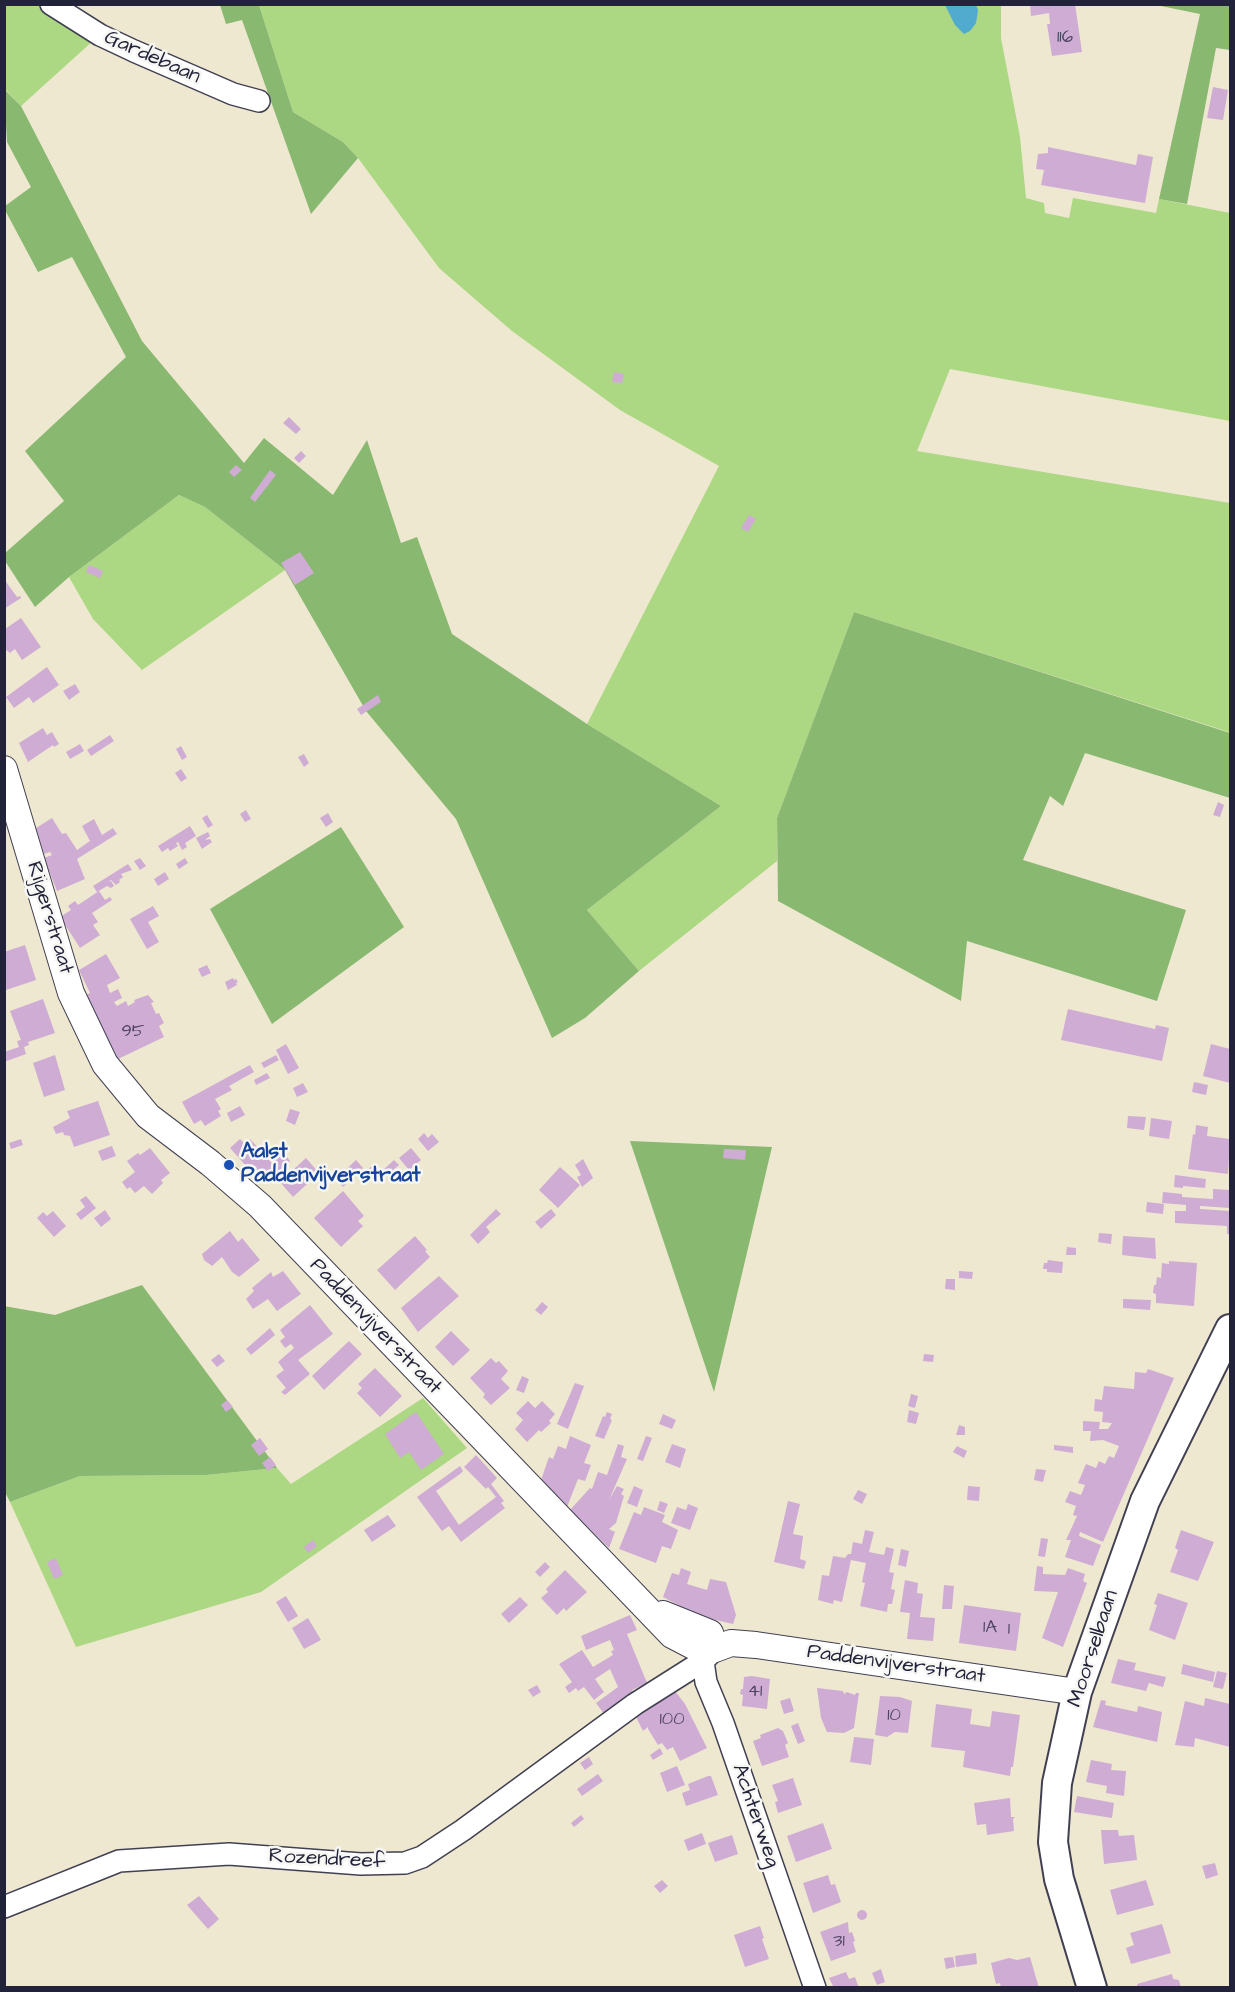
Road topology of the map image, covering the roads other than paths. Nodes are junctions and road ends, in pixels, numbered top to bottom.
1 (51, 4) edge
2 (259, 100) dead end
3 (4, 769) edge
4 (105, 1064) joint
5 (1230, 1329) edge
6 (709, 1655) junction
7 (1077, 1692) junction
8 (4, 1907) edge
9 (815, 1988) edge
10 (1092, 1988) edge

1 - 2 street, Gardebaan
3 - 4 street, Rijgerstraat
4 - 6 street, Paddenvijverstraat
5 - 7 main road, Moorselbaan
6 - 7 street, Paddenvijverstraat
6 - 8 street, Rozendreef
6 - 9 street, Achterweg
7 - 10 main road, Moorselbaan

